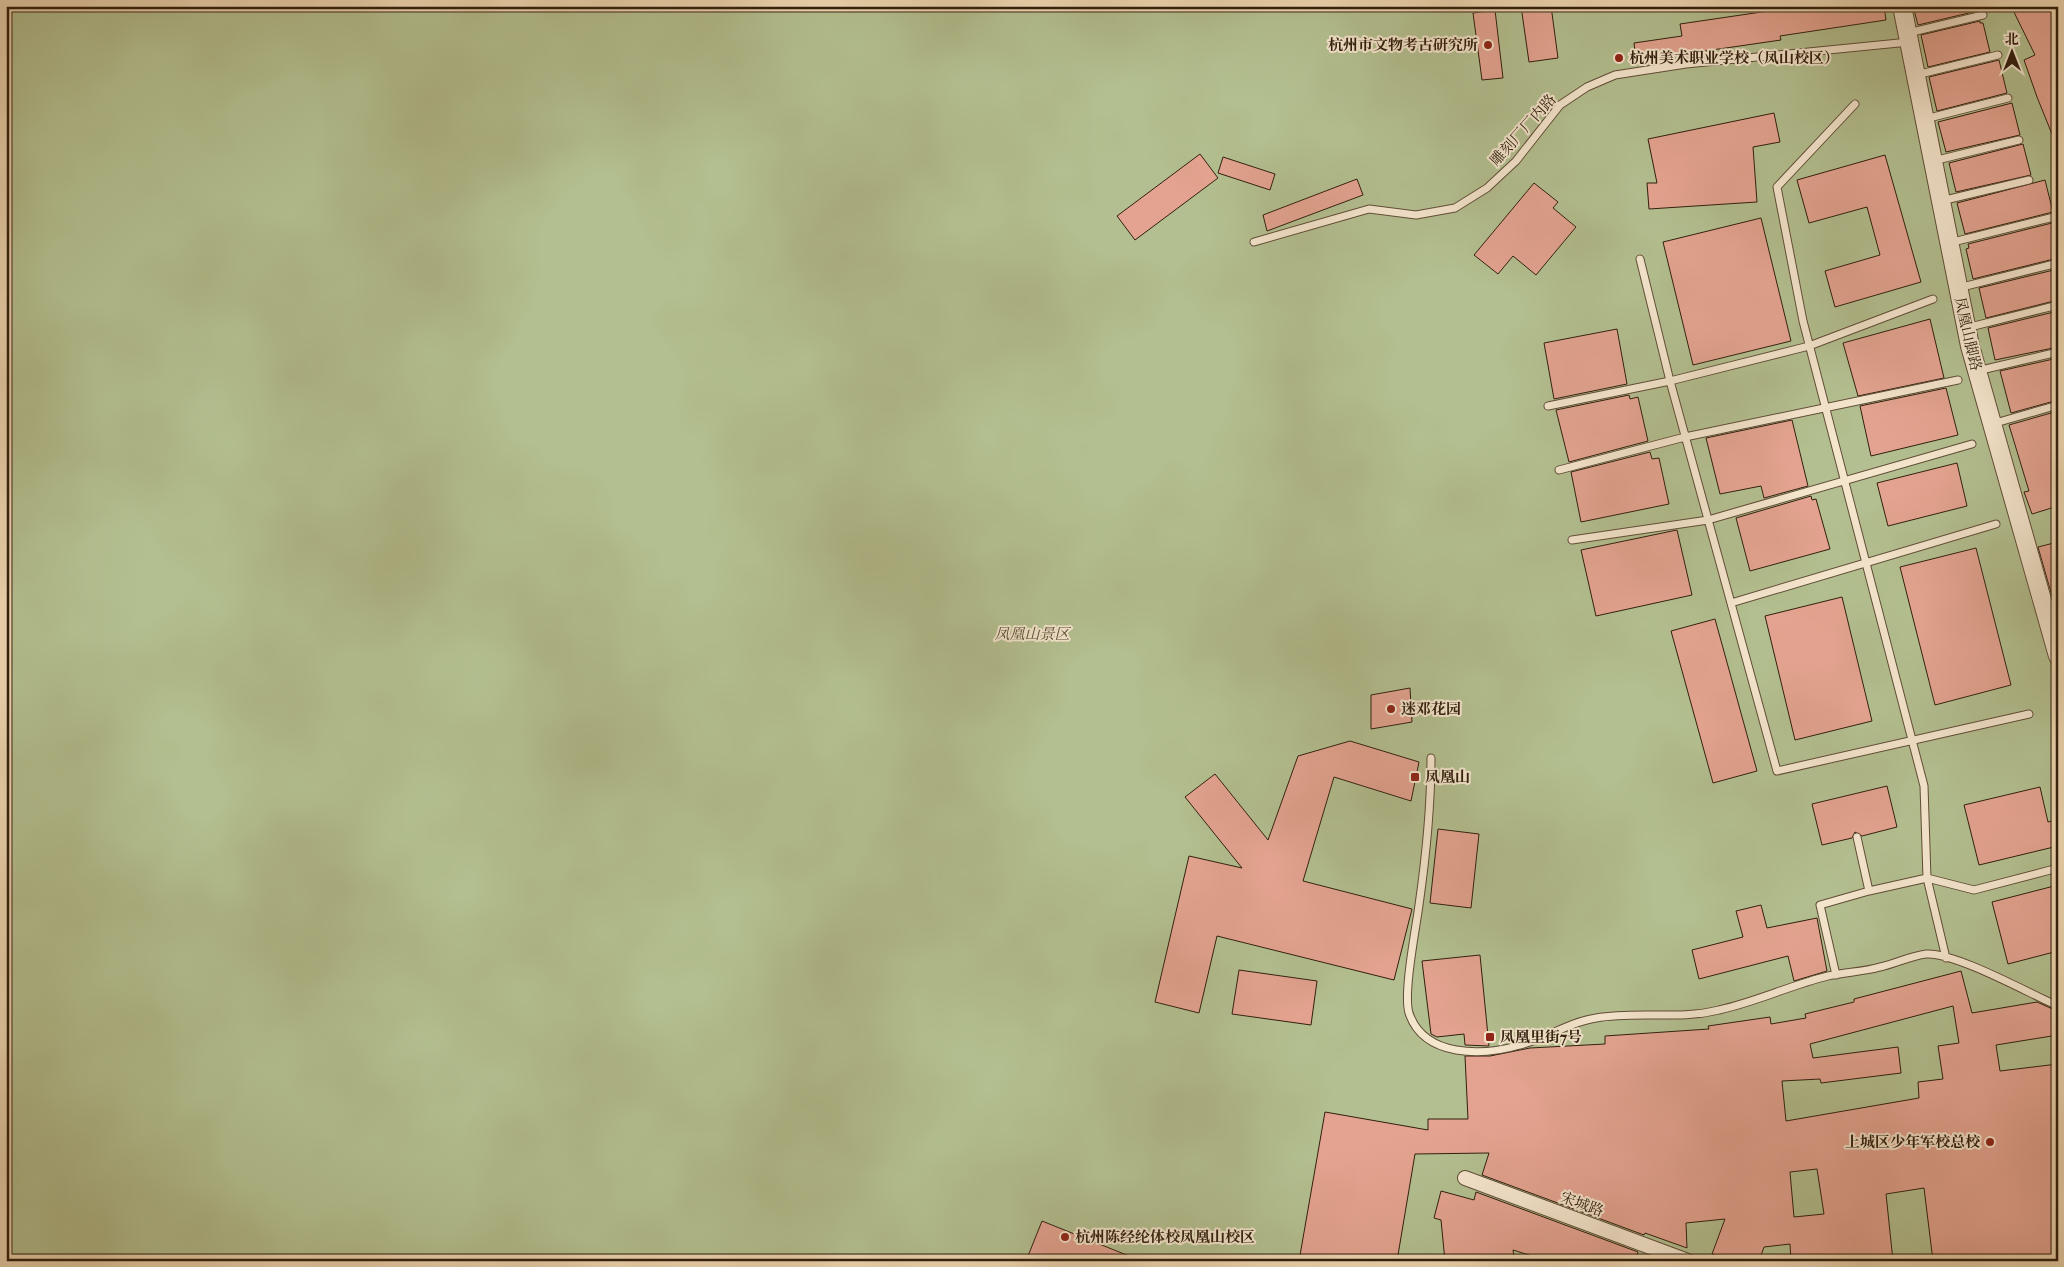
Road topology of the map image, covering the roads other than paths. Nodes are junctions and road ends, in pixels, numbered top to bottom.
1 (1902, 6) edge
2 (1983, 15) dead end
3 (1908, 38) junction
4 (1998, 55) dead end
5 (1916, 75) junction
6 (2008, 98) dead end
7 (1855, 104) dead end
8 (1924, 119) junction
9 (2019, 140) dead end
10 (1933, 161) junction
11 (2029, 180) dead end
12 (1941, 202) junction
13 (2058, 216) edge
14 (1254, 242) dead end
15 (1949, 243) junction
16 (1640, 259) dead end
17 (2058, 263) edge
18 (1958, 288) junction
19 (1933, 299) dead end
20 (2058, 305) edge
21 (1966, 328) junction
22 (1809, 346) junction
23 (2058, 352) edge
24 (1977, 371) junction
25 (1958, 380) dead end
26 (1670, 381) junction
27 (2058, 405) edge
28 (1548, 406) dead end
29 (1825, 407) junction
30 (1992, 424) junction
31 (1685, 436) junction
32 (1972, 444) dead end
33 (1559, 470) dead end
34 (1844, 480) junction
35 (1708, 520) junction
36 (1996, 524) dead end
37 (1572, 540) dead end
38 (1866, 563) junction
39 (1731, 603) junction
40 (2058, 656) edge
41 (2029, 714) dead end
42 (1912, 741) junction
43 (1431, 758) dead end
44 (1857, 837) dead end
45 (2058, 868) edge
46 (1927, 878) junction
47 (1869, 891) junction
48 (1946, 958) junction
49 (1836, 975) junction
50 (2058, 1006) edge
51 (1465, 1178) dead end
52 (1688, 1261) edge

1 - 3 street, 凤凰山脚路
2 - 3 lane, 雕刻厂厂内路
3 - 5 street, 凤凰山脚路
3 - 14 lane, 雕刻厂厂内路
4 - 5 lane
5 - 8 street, 凤凰山脚路
6 - 8 lane
7 - 22 lane
8 - 10 street, 凤凰山脚路
9 - 10 lane
10 - 12 street, 凤凰山脚路
11 - 12 lane
12 - 15 street, 凤凰山脚路
13 - 15 lane
15 - 18 street, 凤凰山脚路
16 - 26 lane
17 - 18 lane
18 - 21 street, 凤凰山脚路
19 - 22 lane
20 - 21 lane
21 - 24 street, 凤凰山脚路
22 - 26 lane
22 - 29 lane
23 - 24 lane
24 - 30 street, 凤凰山脚路
25 - 29 lane
26 - 28 lane
26 - 31 lane
27 - 30 lane
29 - 31 lane
29 - 34 lane
30 - 40 street, 凤凰山脚路
31 - 33 lane
31 - 35 lane
32 - 34 lane
34 - 35 lane
34 - 38 lane
35 - 37 lane
35 - 39 lane
36 - 38 lane
38 - 39 lane
38 - 42 lane
39 - 42 lane
41 - 42 lane
42 - 46 lane
43 - 49 lane
44 - 47 lane
45 - 46 lane
46 - 47 lane
46 - 48 lane
47 - 49 lane
48 - 49 lane
48 - 50 lane
51 - 52 street, 宋城路

